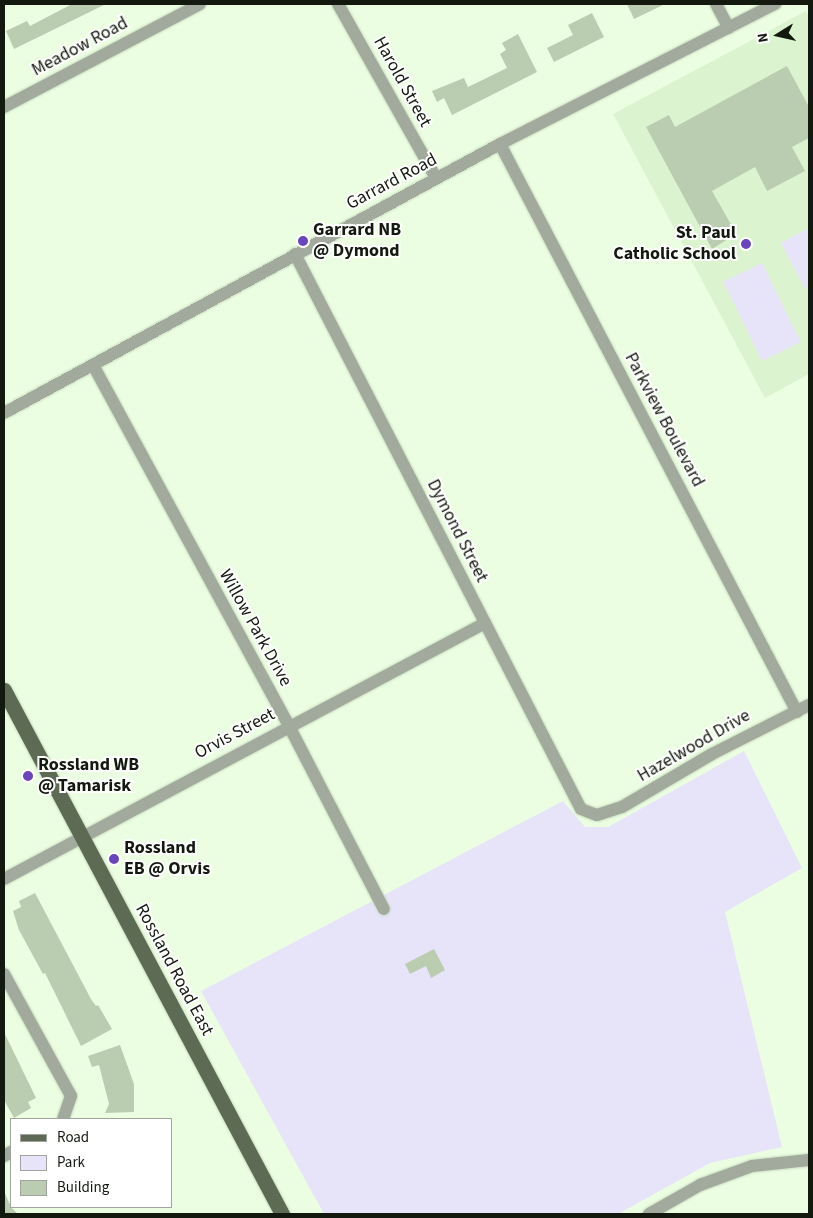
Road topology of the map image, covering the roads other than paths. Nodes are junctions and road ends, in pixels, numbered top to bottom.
1 (200, 4) edge
2 (338, 4) edge
3 (716, 4) edge
4 (775, 4) edge
5 (729, 28) junction
6 (4, 107) edge
7 (500, 144) junction
8 (436, 178) junction
9 (295, 254) junction
10 (93, 365) junction
11 (4, 412) edge
12 (485, 623) junction
13 (4, 690) edge
14 (809, 705) edge
15 (797, 712) junction
16 (289, 726) junction
17 (597, 815) joint
18 (82, 836) junction
19 (4, 879) edge
20 (384, 910) dead end
21 (4, 974) edge
22 (63, 1118) edge
23 (809, 1160) edge
24 (282, 1214) edge
25 (649, 1214) edge

1 - 6 street, Meadow Road
2 - 8 street, Harold Street
3 - 5 street
4 - 5 street, Garrard Road
5 - 7 street, Garrard Road
7 - 8 street, Garrard Road
7 - 15 street, Parkview Boulevard
8 - 9 street, Garrard Road
9 - 10 street, Garrard Road
9 - 12 street, Dymond Street
10 - 11 street, Garrard Road
10 - 16 street, Willow Park Drive
12 - 16 street, Orvis Street
12 - 17 street, Dymond Street
13 - 18 main road, Rossland Road East
14 - 15 street, Hazelwood Drive
15 - 17 street, Hazelwood Drive
16 - 18 street, Orvis Street
16 - 20 street, Willow Park Drive
18 - 19 street, Orvis Street
18 - 24 main road, Rossland Road East
21 - 22 street
23 - 25 street

